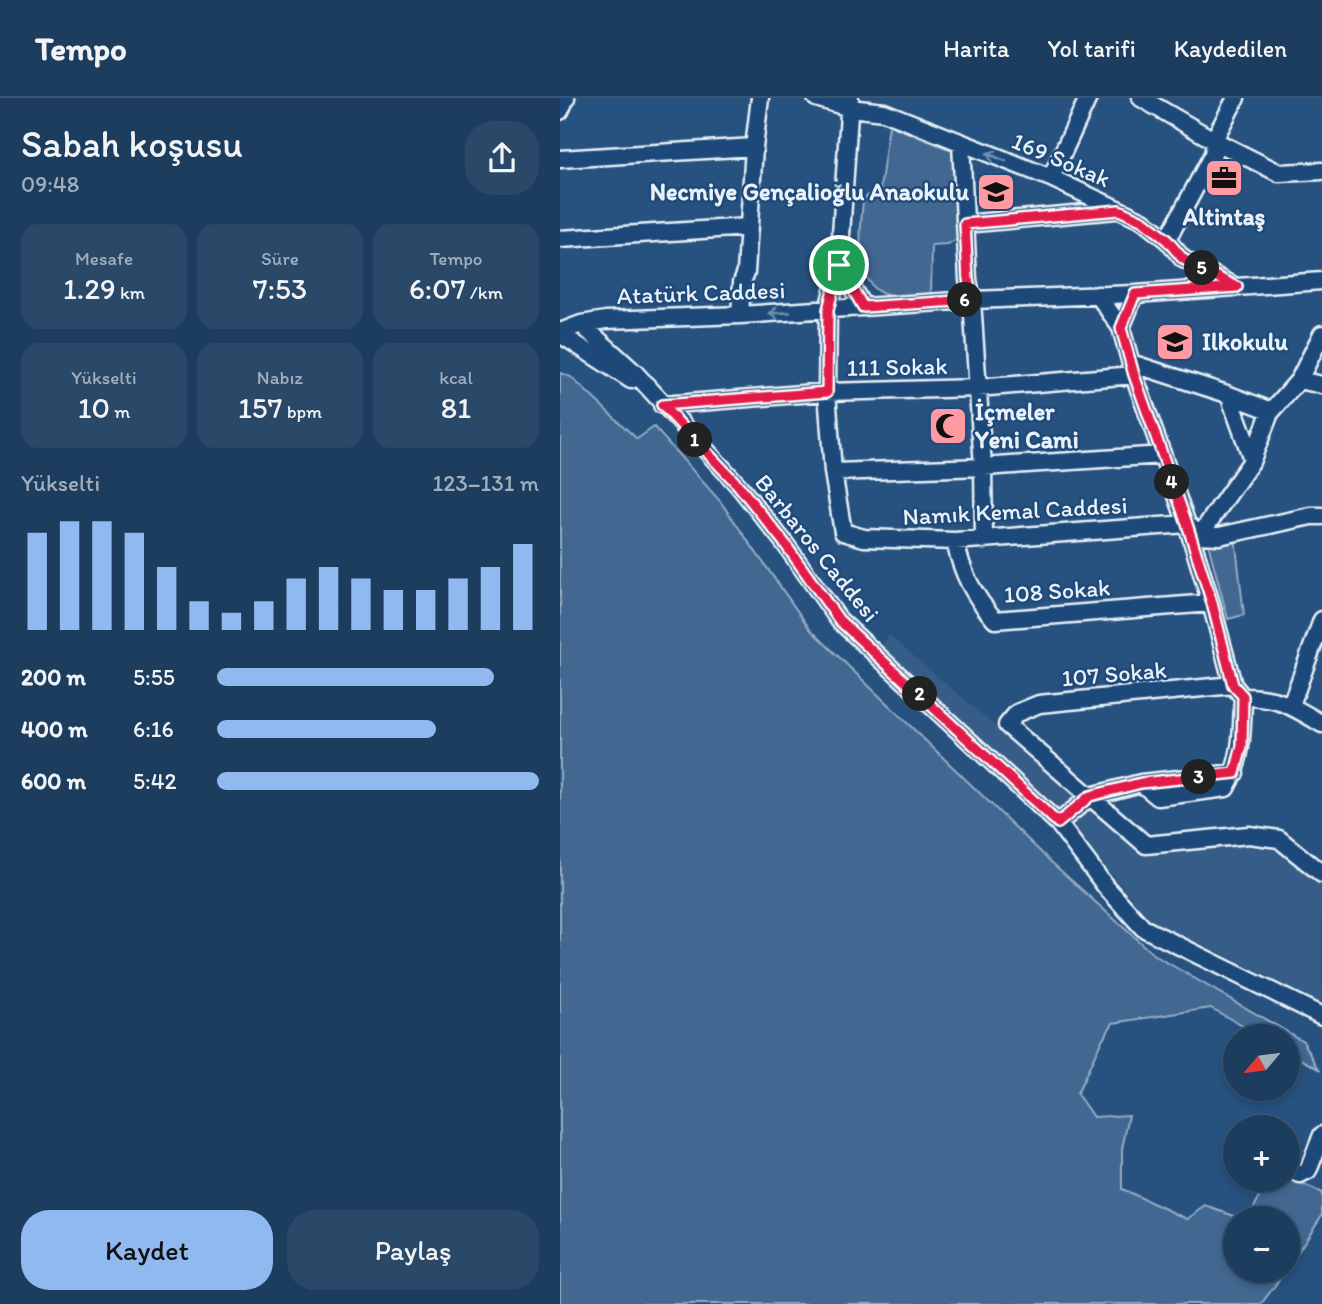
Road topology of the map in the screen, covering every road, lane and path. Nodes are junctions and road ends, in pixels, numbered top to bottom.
1 (566, 98) edge
2 (760, 98) edge
3 (816, 98) edge
4 (1088, 98) edge
5 (1141, 98) edge
6 (1236, 98) edge
7 (850, 103) edge
8 (560, 111) edge
9 (1215, 141) junction
10 (961, 143) junction
11 (754, 147) junction
12 (560, 159) edge
13 (1322, 171) edge
14 (1051, 178) junction
15 (1119, 210) junction
16 (965, 224) junction
17 (749, 226) junction
18 (560, 239) edge
19 (1167, 240) junction
20 (1183, 259) junction
21 (839, 265) junction
22 (1322, 281) edge
23 (1237, 287) junction
24 (1180, 291) junction
25 (1135, 294) junction
26 (1098, 295) junction
27 (972, 300) junction
28 (855, 307) junction
29 (828, 310) junction
30 (740, 315) junction
31 (581, 324) junction
32 (1121, 328) junction
33 (560, 333) edge
34 (1322, 334) edge
35 (1132, 369) junction
36 (1299, 380) junction
37 (1322, 385) edge
38 (977, 388) junction
39 (827, 392) junction
40 (1229, 394) junction
41 (658, 400) junction
42 (1272, 411) junction
43 (1163, 455) junction
44 (1252, 459) junction
45 (983, 467) junction
46 (833, 472) junction
47 (1322, 516) edge
48 (1187, 524) junction
49 (1200, 536) junction
50 (984, 540) junction
51 (955, 541) junction
52 (1212, 603) junction
53 (1322, 620) edge
54 (1238, 691) junction
55 (1291, 705) junction
56 (1322, 724) edge
57 (1088, 797) junction
58 (1058, 823) junction
59 (1322, 874) edge
60 (1322, 1016) edge
61 (1321, 1144) edge
62 (1300, 1175) edge

1 - 8 street
2 - 11 street
3 - 7 street, 169 Sokak
4 - 14 street
5 - 9 street
6 - 9 street
7 - 10 street, 169 Sokak
7 - 21 street, Namık Kemal Caddesi
9 - 13 street
9 - 19 street
14 -> 10 street, 169 Sokak
10 - 16 street
11 - 12 street
11 - 17 street
14 - 15 street, 169 Sokak
15 - 16 street
15 - 19 street, 169 Sokak
16 - 27 street
17 - 18 street
17 - 30 street
19 - 20 street, 169 Sokak
20 - 23 street, 169 Sokak
20 - 24 street
21 - 28 street
21 - 29 street, Namık Kemal Caddesi
22 - 23 street, Atatürk Caddesi
23 - 24 street, Atatürk Caddesi
24 - 25 street, Atatürk Caddesi
25 - 26 street, Atatürk Caddesi
25 - 32 street
26 - 27 street, Atatürk Caddesi
26 - 32 street
27 - 28 street, Atatürk Caddesi
27 - 38 street
28 - 29 street, Atatürk Caddesi
29 -> 30 street, Atatürk Caddesi
29 - 39 street, Namık Kemal Caddesi
30 - 31 street, Atatürk Caddesi
31 - 33 street, Atatürk Caddesi
31 - 41 street, Barbaros Caddesi
32 - 35 street
33 - 41 street, Atatürk Caddesi
34 - 36 street
35 - 38 street, 111 Sokak
35 - 40 street
35 - 43 street
36 - 37 street
36 - 42 street
38 - 39 street, 111 Sokak
38 - 45 street
39 - 41 street, 111 Sokak
39 - 46 street, Namık Kemal Caddesi
40 - 42 street
40 - 44 street
41 - 58 street, Barbaros Caddesi
42 - 44 street
43 - 45 street
43 - 48 street
44 - 49 street
45 - 46 street
45 - 50 street
46 - 51 street, Namık Kemal Caddesi
47 - 49 street
48 - 49 street
48 - 50 street, Namık Kemal Caddesi
48 - 52 street
50 - 51 street, Namık Kemal Caddesi
51 - 52 street, 108 Sokak
52 - 54 street
53 - 55 street
54 - 55 street, 107 Sokak
54 - 57 street
54 - 57 street, 107 Sokak
55 - 56 street, 107 Sokak
57 - 58 street
57 - 59 street
58 - 60 street, Barbaros Caddesi
61 - 62 street

